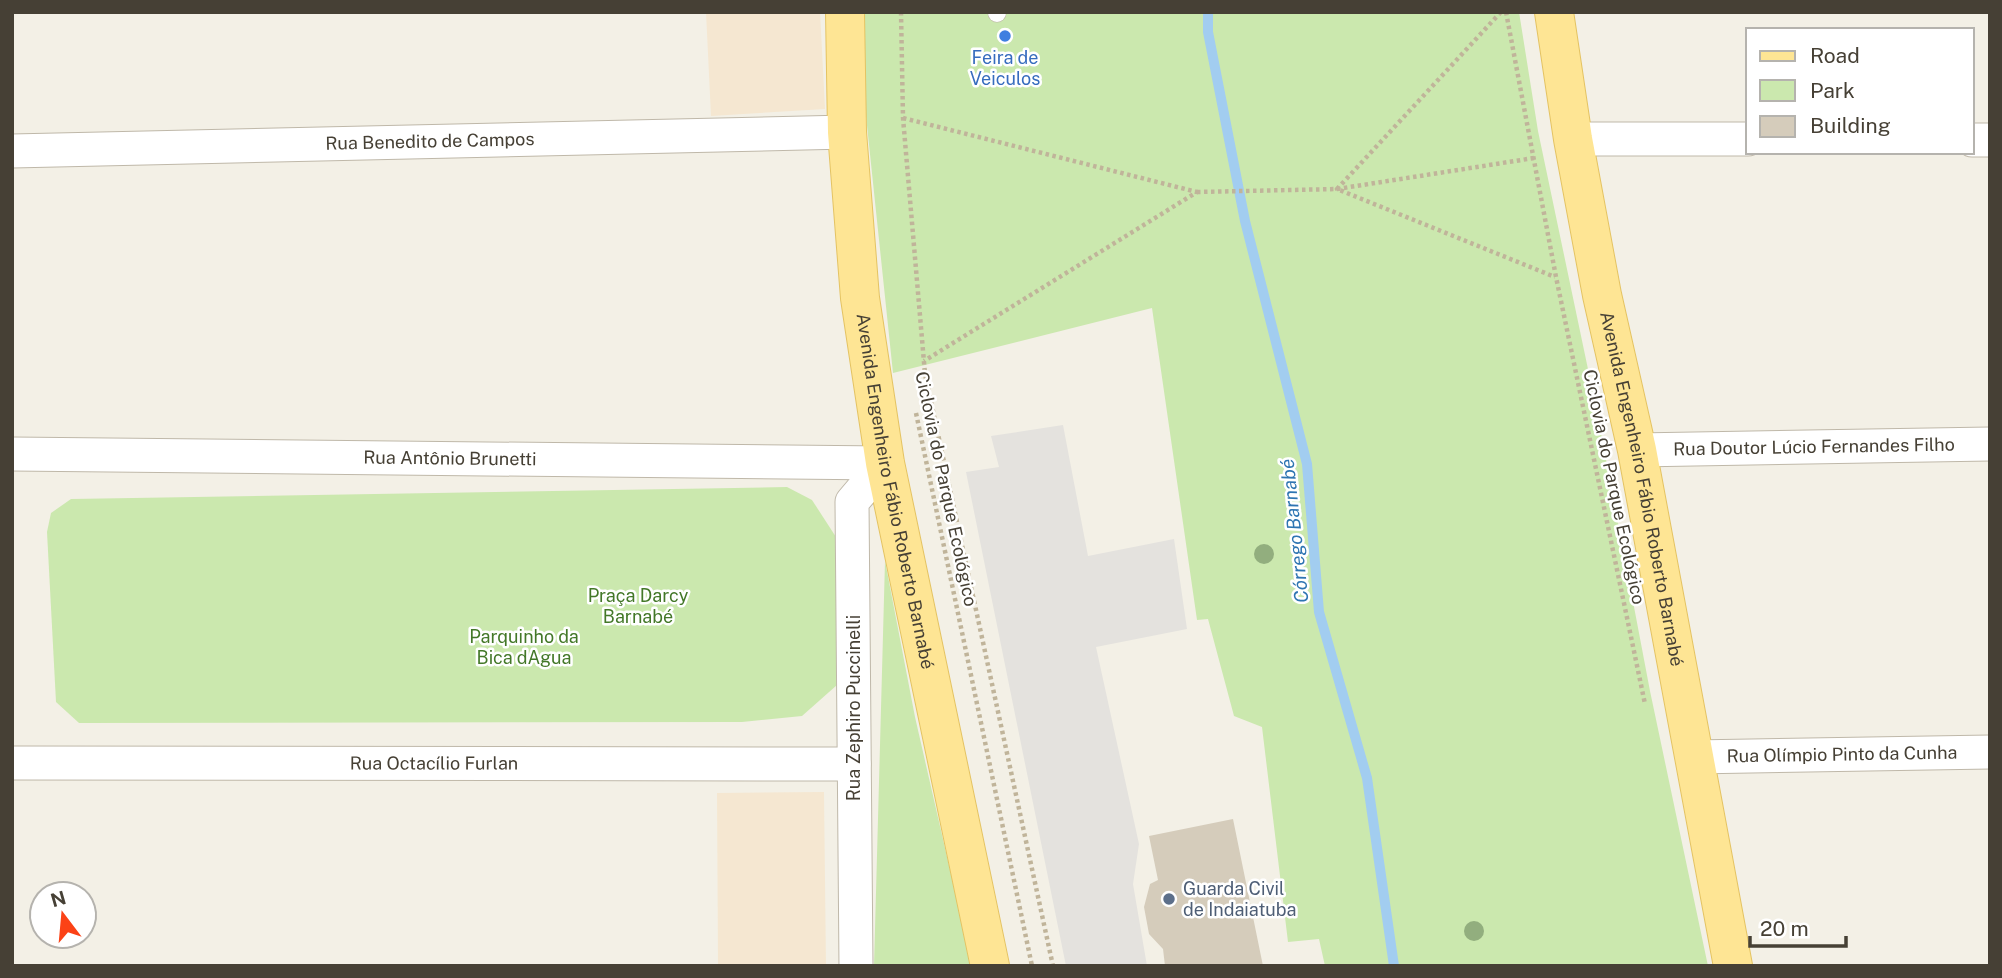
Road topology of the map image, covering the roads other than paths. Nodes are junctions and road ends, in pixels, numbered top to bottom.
1 (845, 12) edge
2 (1554, 12) edge
3 (847, 132) junction
4 (1573, 139) junction
5 (1746, 139) edge
6 (12, 151) edge
7 (1990, 444) edge
8 (1637, 450) junction
9 (12, 454) edge
10 (885, 463) junction
11 (1990, 752) edge
12 (1693, 757) junction
13 (12, 763) edge
14 (854, 764) junction
15 (856, 966) edge
16 (990, 966) edge
17 (1733, 966) edge

1 - 3 main road, Avenida Engenheiro Fábio Roberto Barnabé
2 - 4 main road, Avenida Engenheiro Fábio Roberto Barnabé
3 - 6 street, Rua Benedito de Campos
3 - 10 main road, Avenida Engenheiro Fábio Roberto Barnabé
4 - 5 street
4 - 8 main road, Avenida Engenheiro Fábio Roberto Barnabé
7 - 8 street, Rua Doutor Lúcio Fernandes Filho
8 - 12 main road, Avenida Engenheiro Fábio Roberto Barnabé
9 - 10 street, Rua Antônio Brunetti
10 - 14 street, Rua Zephiro Puccinelli
10 - 16 main road, Avenida Engenheiro Fábio Roberto Barnabé
11 - 12 street, Rua Olímpio Pinto da Cunha
12 - 17 main road, Avenida Engenheiro Fábio Roberto Barnabé
13 - 14 street, Rua Octacílio Furlan
14 - 15 street, Rua Zephiro Puccinelli

